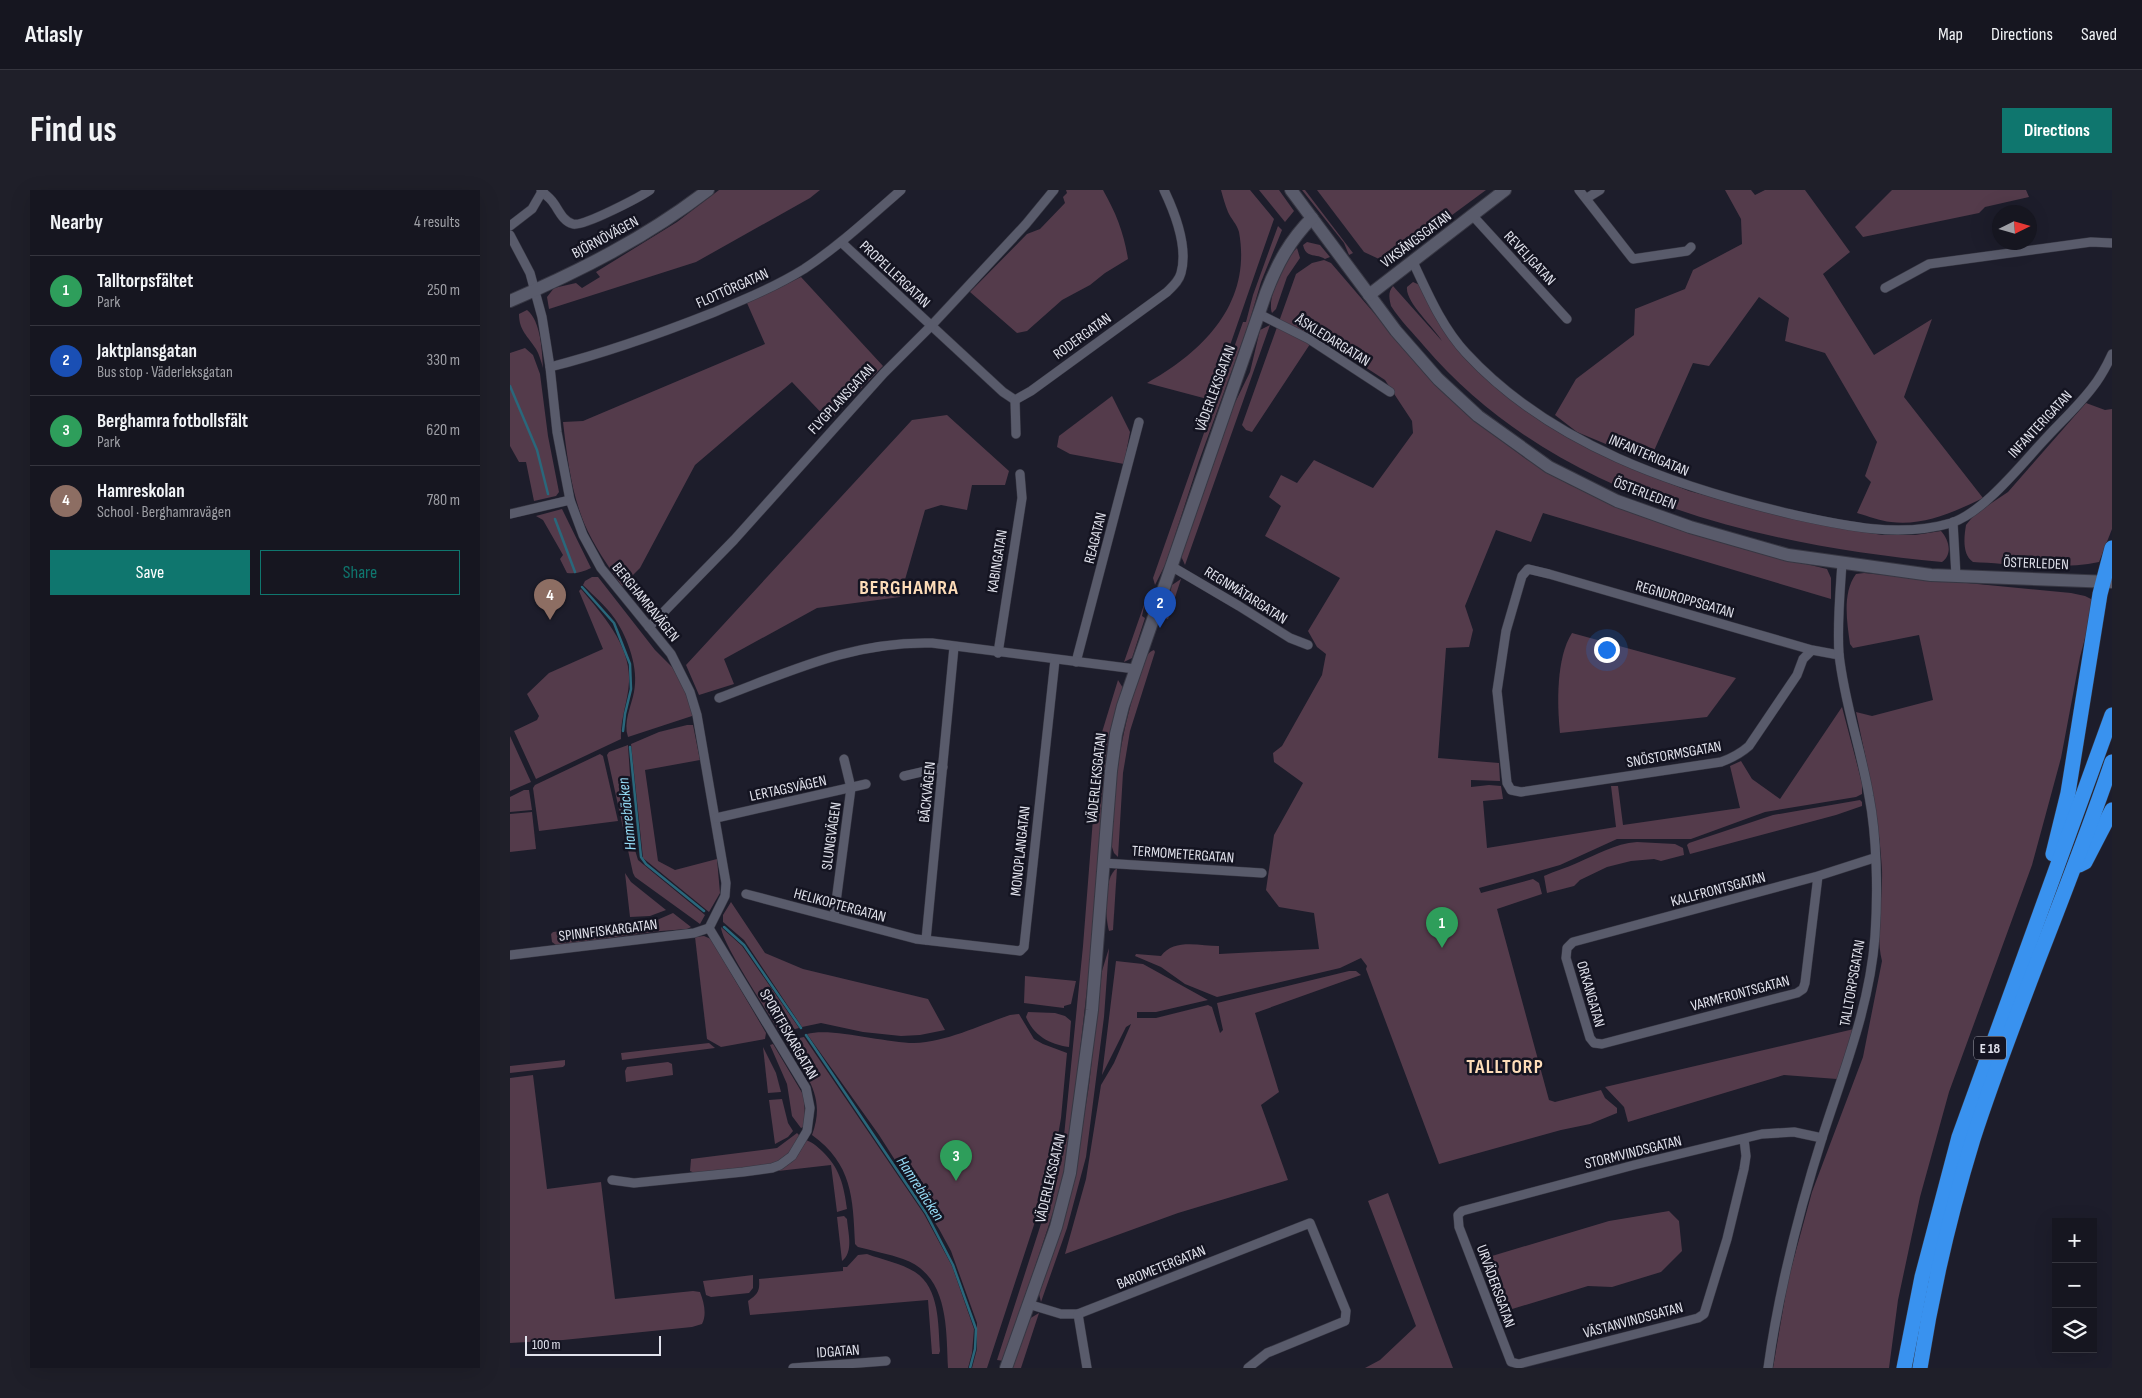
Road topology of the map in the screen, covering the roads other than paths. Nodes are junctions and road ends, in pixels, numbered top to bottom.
1 (650, 190) edge
2 (708, 190) edge
3 (901, 190) edge
4 (1054, 190) edge
5 (1164, 190) edge
6 (1291, 190) edge
7 (1505, 190) edge
8 (1579, 190) edge
9 (1600, 190) edge
10 (542, 191) edge
11 (1586, 198) junction
12 (1473, 216) junction
13 (1312, 218) junction
14 (510, 226) edge
15 (510, 235) edge
16 (840, 242) junction
17 (2112, 243) edge
18 (1691, 247) dead end
19 (1413, 262) junction
20 (1885, 288) dead end
21 (534, 290) junction
22 (1369, 295) junction
23 (510, 301) edge
24 (1259, 314) junction
25 (1566, 319) dead end
26 (931, 326) junction
27 (2112, 354) edge
28 (550, 367) junction
29 (1390, 392) dead end
30 (1015, 400) junction
31 (1139, 422) dead end
32 (1016, 434) dead end
33 (1020, 474) dead end
34 (570, 500) junction
35 (510, 514) edge
36 (1953, 522) junction
37 (2112, 548) edge
38 (1842, 563) junction
39 (1171, 566) junction
40 (1956, 576) junction
41 (2107, 582) edge
42 (649, 627) junction
43 (1308, 645) dead end
44 (954, 647) junction
45 (1812, 650) junction
46 (998, 653) junction
47 (1839, 655) junction
48 (1055, 660) junction
49 (1076, 662) junction
50 (1135, 669) junction
51 (719, 698) dead end
52 (2112, 715) edge
53 (844, 759) dead end
54 (2112, 762) edge
55 (944, 767) junction
56 (904, 776) dead end
57 (866, 784) dead end
58 (851, 788) junction
59 (1515, 792) joint
60 (2112, 810) edge
61 (716, 818) junction
62 (1874, 858) junction
63 (1103, 863) junction
64 (2073, 867) junction
65 (1262, 873) dead end
66 (1818, 876) junction
67 (746, 894) dead end
68 (2046, 898) junction
69 (834, 917) junction
70 (709, 928) junction
71 (926, 940) junction
72 (1570, 945) joint
73 (510, 955) edge
74 (1602, 1044) joint
75 (1822, 1138) junction
76 (1744, 1140) junction
77 (612, 1180) dead end
78 (1457, 1220) joint
79 (1938, 1275) junction
80 (1028, 1304) junction
81 (1078, 1314) junction
82 (886, 1361) dead end
83 (1511, 1362) joint
84 (793, 1368) edge
85 (1006, 1368) edge
86 (1087, 1368) edge
87 (1248, 1368) edge
88 (1768, 1368) edge
89 (1904, 1368) edge
90 (1920, 1368) edge
91 (1928, 1368) edge

1 - 10 street
2 - 21 street, BJÖRNÖVÄGEN
3 - 16 street, FLOTTÖRGATAN
4 - 26 street, FLYGPLANSGATAN
5 - 30 street, RODERGATAN
6 - 13 street, ÖSTERLEDEN
7 - 12 street, VIKSÄNGSGATAN
8 - 11 street
9 - 11 street
10 - 14 street
11 - 18 street
12 - 19 street, VIKSÄNGSGATAN
12 - 25 street, REVELJGATAN
13 - 22 street, ÖSTERLEDEN
13 - 24 street, VÄDERLEKSGATAN
15 - 21 street, BERGHAMRAVÄGEN
16 - 26 street, PROPELLERGATAN
16 - 28 street, FLOTTÖRGATAN
17 - 20 street
19 - 22 street, VIKSÄNGSGATAN
19 - 36 street, INFANTERIGATAN
21 - 23 street, BJÖRNÖVÄGEN
21 - 28 street, BERGHAMRAVÄGEN
22 - 38 street, ÖSTERLEDEN
24 - 29 street, ÅSKLEDARGATAN
24 - 39 street, VÄDERLEKSGATAN
26 - 30 street
26 - 42 street, FLYGPLANSGATAN
27 - 36 street, INFANTERIGATAN
28 - 34 street, BERGHAMRAVÄGEN
30 - 32 street
31 - 49 street, REAGATAN
33 - 46 street, KABINGATAN
34 - 35 street
34 - 42 street, BERGHAMRAVÄGEN
36 - 40 street
37 - 41 highway, E 18
38 - 40 street, ÖSTERLEDEN
38 - 47 street, TALLTORPSGATAN
39 - 43 street, REGNMÄTARGATAN
39 - 50 street, VÄDERLEKSGATAN
40 - 41 street, ÖSTERLEDEN
41 - 68 highway, E 18
42 - 61 street, BERGHAMRAVÄGEN
44 - 46 street
44 - 51 street
44 - 55 street, BÄCKVÄGEN
45 - 47 street, REGNDROPPSGATAN
45 - 59 street, SNÖSTORMSGATAN
45 - 59 street, REGNDROPPSGATAN
46 - 48 street
47 - 62 street, TALLTORPSGATAN
48 - 49 street
48 - 71 street, MONOPLANGATAN
49 - 50 street
50 - 63 street, VÄDERLEKSGATAN
52 - 68 highway, E 18
53 - 58 street, SLUNGVÄGEN
54 - 64 highway, E 18
55 - 56 street
55 - 71 street, BÄCKVÄGEN
57 - 58 street, LERTAGSVÄGEN
58 - 61 street, LERTAGSVÄGEN
58 - 69 street, SLUNGVÄGEN
60 - 64 highway, E 18
61 - 70 street, BERGHAMRAVÄGEN
62 - 66 street, KALLFRONTSGATAN
62 - 75 street, TALLTORPSGATAN
63 - 65 street, TERMOMETERGATAN
63 - 80 street, VÄDERLEKSGATAN
64 - 79 highway, E 18
66 - 72 street, KALLFRONTSGATAN
66 - 74 street, VARMFRONTSGATAN
67 - 69 street, HELIKOPTERGATAN
68 - 89 highway, E 18
69 - 71 street, HELIKOPTERGATAN
70 - 73 street, SPINNFISKARGATAN
70 - 77 street, SPORTFISKARGATAN
72 - 74 street, ORKANGATAN
75 - 76 street, STORMVINDSGATAN
75 - 88 street, TALLTORPSGATAN
76 - 78 street, STORMVINDSGATAN
76 - 83 street, VÄSTANVINDSGATAN
78 - 83 street, URVÄDERSGATAN
79 - 90 highway, E 18
79 - 91 highway, E 18
80 - 81 street, BAROMETERGATAN
80 - 85 street, VÄDERLEKSGATAN
81 - 86 street
81 - 87 street, BAROMETERGATAN
82 - 84 street, IDGATAN

